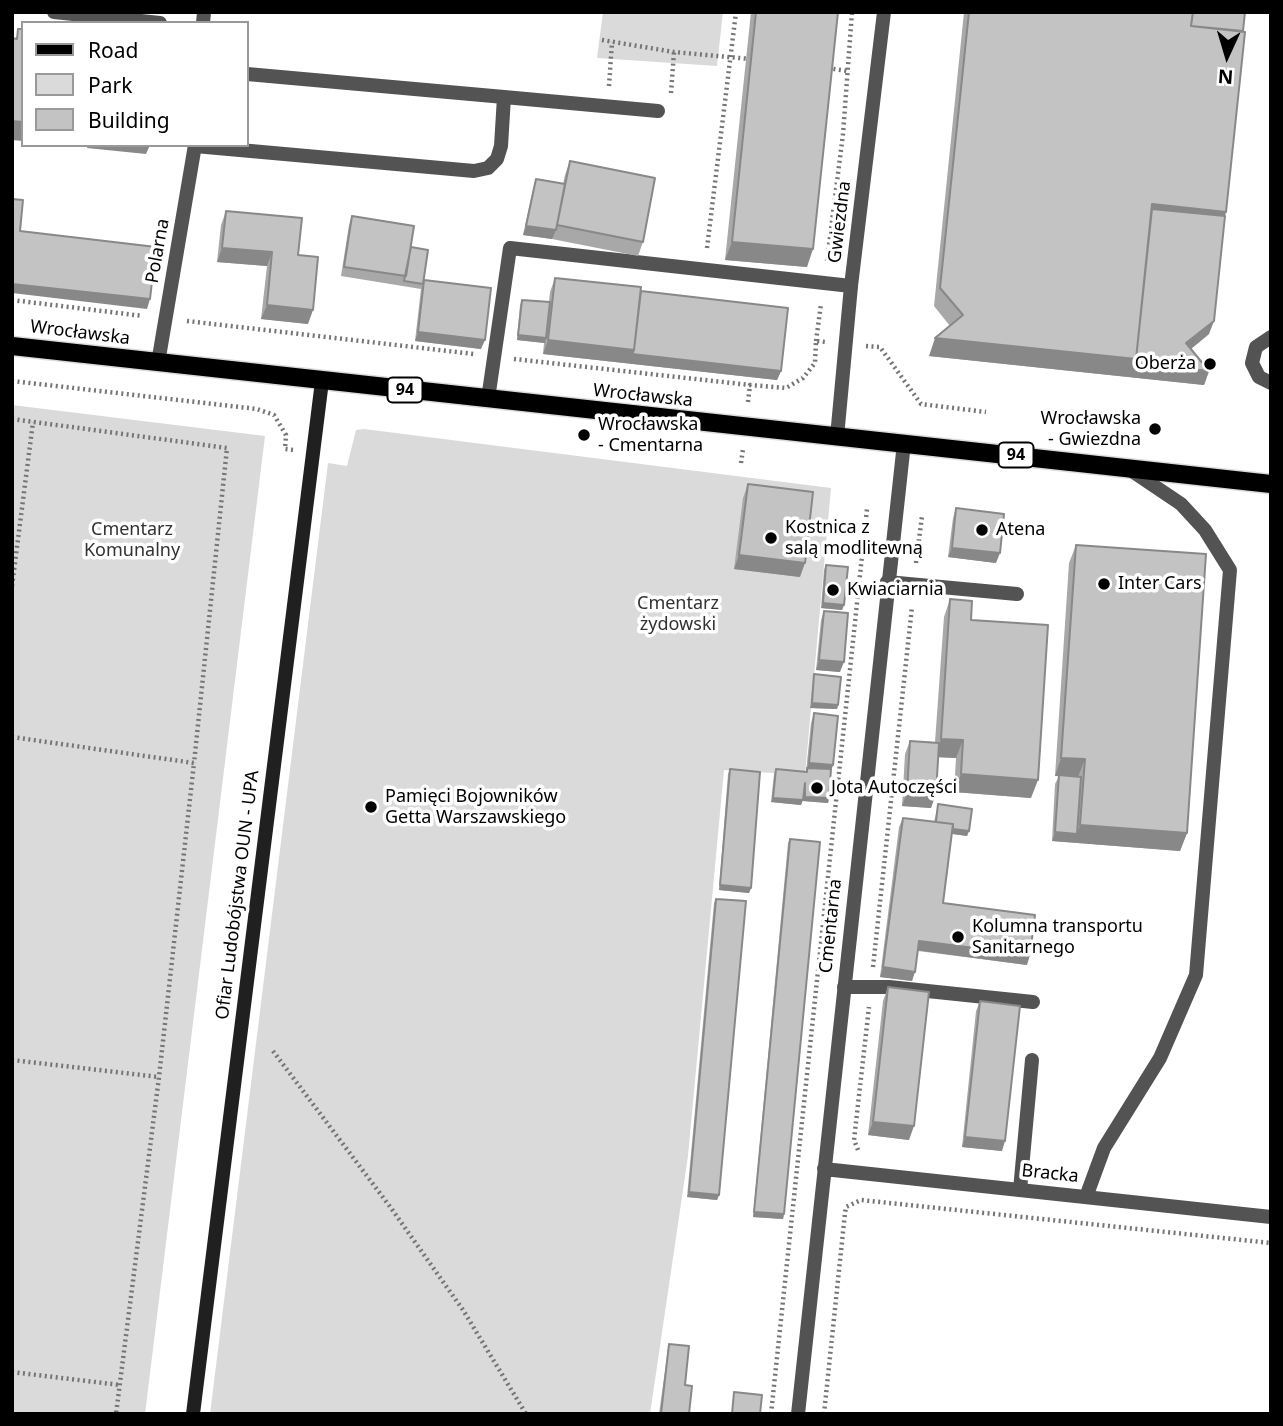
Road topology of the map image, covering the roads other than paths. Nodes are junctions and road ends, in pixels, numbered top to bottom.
1 (54, 12) edge
2 (884, 12) edge
3 (141, 21) edge
4 (248, 74) edge
5 (504, 97) junction
6 (658, 111) road end
7 (195, 147) edge
8 (206, 147) edge
9 (851, 286) junction
10 (1271, 337) edge
11 (12, 346) edge
12 (158, 363) junction
13 (322, 381) junction
14 (1271, 383) edge
15 (488, 399) junction
16 (837, 437) junction
17 (904, 443) junction
18 (1127, 467) junction
19 (1271, 484) edge
20 (887, 582) junction
21 (1017, 594) dead end
22 (844, 987) junction
23 (1033, 1002) dead end
24 (1032, 1060) dead end
25 (824, 1169) junction
26 (1020, 1190) junction
27 (1086, 1197) junction
28 (1271, 1217) edge
29 (193, 1414) edge
30 (798, 1414) edge

1 - 3 street
2 - 9 street, Gwiezdna
4 - 5 street
5 - 6 street
5 - 8 street
7 - 12 street, Polarna
9 - 15 street
9 - 16 street, Gwiezdna
10 - 14 street
11 - 12 main road, Wrocławska / 94
12 - 13 main road, Wrocławska / 94
13 - 15 main road, Wrocławska / 94
13 - 29 street, Ofiar Ludobójstwa OUN - UPA
15 - 16 main road, Wrocławska / 94
16 - 17 main road, Wrocławska / 94
17 - 18 main road, Wrocławska / 94
17 - 20 street, Cmentarna
18 - 19 main road, Wrocławska / 94
18 - 27 street
20 - 21 street
20 - 22 street, Cmentarna
22 - 23 street
22 - 25 street, Cmentarna
24 - 26 street
25 - 26 street, Bracka
25 - 30 street, Cmentarna
26 - 27 street, Bracka
27 - 28 street, Bracka

